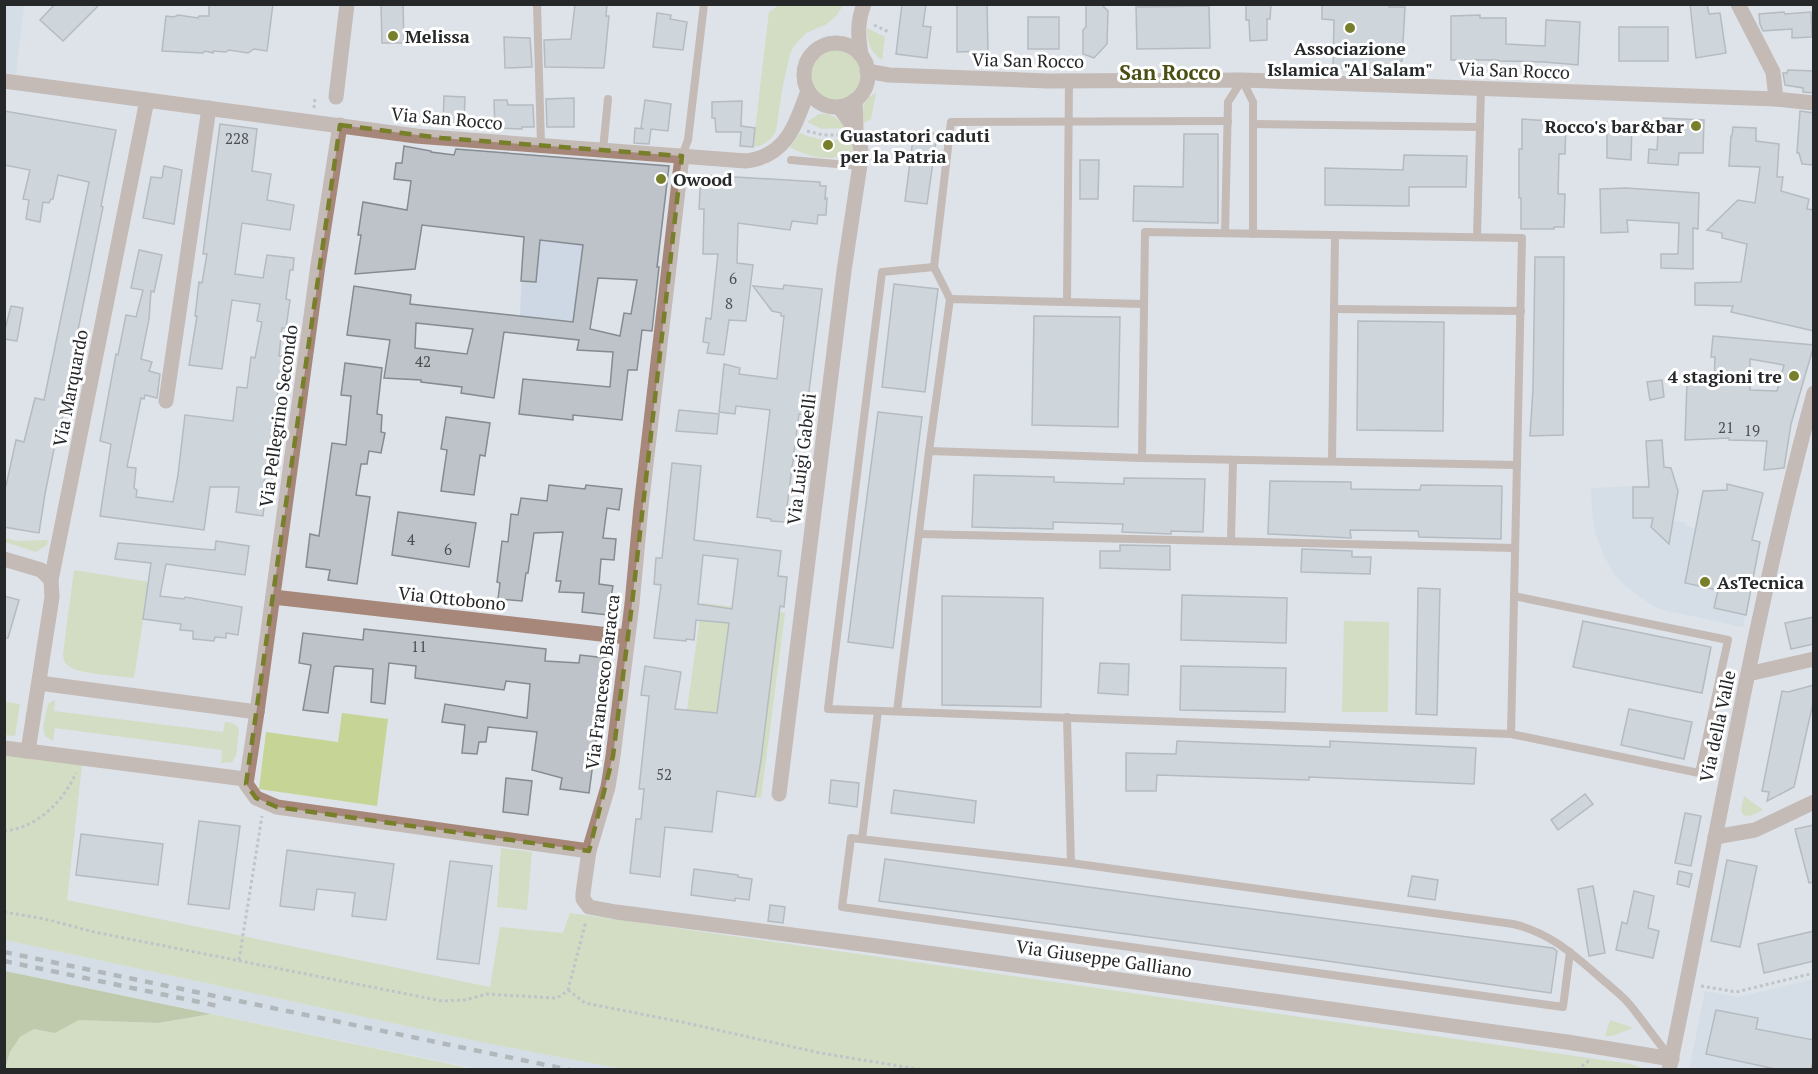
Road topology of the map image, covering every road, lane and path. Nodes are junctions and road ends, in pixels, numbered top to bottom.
1 (346, 4) edge
2 (704, 4) edge
3 (1737, 4) edge
4 (537, 8) edge
5 (864, 14) edge
6 (890, 32) dead end
7 (828, 44) junction
8 (861, 55) junction
9 (867, 75) junction
10 (1242, 80) junction
11 (4, 81) edge
12 (1069, 81) junction
13 (1481, 88) junction
14 (808, 91) junction
15 (336, 97) dead end
16 (608, 99) dead end
17 (1776, 99) junction
18 (147, 100) junction
19 (855, 100) junction
20 (1814, 102) edge
21 (821, 103) junction
22 (839, 107) junction
23 (209, 108) junction
24 (1069, 121) junction
25 (1228, 121) junction
26 (1253, 124) junction
27 (340, 125) junction
28 (799, 126) junction
29 (1480, 127) junction
30 (851, 132) junction
31 (542, 145) junction
32 (603, 150) junction
33 (682, 156) junction
34 (791, 160) dead end
35 (860, 166) junction
36 (1225, 233) junction
37 (1253, 234) junction
38 (1335, 235) junction
39 (1477, 237) junction
40 (934, 267) junction
41 (950, 299) junction
42 (1067, 302) junction
43 (1144, 304) junction
44 (1334, 309) junction
45 (1521, 311) junction
46 (1814, 393) edge
47 (166, 401) dead end
48 (929, 451) junction
49 (1142, 458) junction
50 (1233, 460) junction
51 (1332, 462) junction
52 (1517, 465) junction
53 (919, 534) junction
54 (1231, 541) junction
55 (1515, 548) junction
56 (4, 559) edge
57 (51, 580) junction
58 (1514, 596) junction
59 (273, 597) junction
60 (627, 637) junction
61 (1814, 659) edge
62 (1748, 674) junction
63 (39, 683) junction
64 (878, 711) junction
65 (897, 711) junction
66 (257, 712) junction
67 (1067, 717) junction
68 (1511, 734) junction
69 (4, 748) edge
70 (28, 751) junction
71 (83, 758) junction
72 (245, 779) junction
73 (779, 794) dead end
74 (264, 802) junction
75 (1814, 802) edge
76 (4, 831) edge
77 (1715, 837) junction
78 (862, 839) junction
79 (589, 851) junction
80 (1071, 863) junction
81 (589, 907) junction
82 (4, 912) edge
83 (1570, 952) junction
84 (239, 960) junction
85 (1814, 973) edge
86 (1701, 985) dead end
87 (568, 990) junction
88 (1670, 1064) edge
89 (924, 1070) edge

1 - 15 street
2 - 33 lane
3 - 17 street
4 - 31 lane
5 - 6 path
5 - 7 street
5 - 8 street
7 - 8 street
7 - 14 street
8 - 9 street
9 - 12 street, Via San Rocco
9 - 19 street
10 - 12 street, Via San Rocco
10 - 13 street, Via San Rocco
10 - 25 lane
10 - 26 lane
11 - 18 street, Via San Rocco
12 - 24 lane
13 - 17 street, Via San Rocco
13 - 29 lane
14 - 21 street
14 - 28 street, Via San Rocco
16 - 32 lane
17 - 20 street, Via San Rocco
18 - 23 street, Via San Rocco
18 - 57 street, Via Marquardo
19 - 22 street
19 - 30 street, Via Luigi Gabelli
21 - 22 street
21 - 28 street, Via San Rocco
22 - 30 street, Via Luigi Gabelli
23 - 27 street, Via San Rocco
23 - 47 street
24 - 25 lane
24 - 40 lane
24 - 42 lane
25 - 36 lane
26 - 29 lane
26 - 37 lane
27 - 31 street, Via San Rocco
27 - 59 street, Via Pellegrino Secondo
28 - 30 path
28 - 33 street, Via San Rocco
29 - 39 lane
30 - 35 street, Via Luigi Gabelli
31 - 32 street, Via San Rocco
32 - 33 street, Via San Rocco
33 - 60 street, Via Francesco Baracca
34 - 35 lane
35 - 73 street, Via Luigi Gabelli
36 - 37 lane
36 - 43 lane
37 - 38 lane
38 - 39 lane
38 - 44 lane
39 - 45 lane
40 - 41 lane
40 - 64 lane
41 - 42 lane
41 - 48 lane
42 - 43 lane
43 - 49 lane
44 - 45 lane
44 - 51 lane
45 - 52 lane
46 - 62 street, Via della Valle
48 - 49 lane
48 - 53 lane
49 - 50 lane
50 - 51 lane
50 - 54 lane
51 - 52 lane
52 - 55 lane
53 - 54 lane
53 - 65 lane
54 - 55 lane
55 - 58 lane
56 - 57 street
57 - 63 street, Via Marquardo
58 - 68 lane
58 - 68 lane
59 - 60 street, Via Ottobono
59 - 66 street, Via Pellegrino Secondo
60 - 79 street, Via Francesco Baracca
61 - 62 street
62 - 77 street, Via della Valle
63 - 66 street
63 - 70 street
64 - 65 lane
64 - 78 lane
65 - 67 lane
66 - 72 street, Via Pellegrino Secondo
67 - 68 lane
67 - 80 lane
69 - 70 street
70 - 71 street
71 - 72 street
71 - 76 path
72 - 74 street
74 - 79 street
74 - 84 path
75 - 77 street
77 - 88 street, Via della Valle
78 - 80 lane
78 - 83 lane
79 - 81 street
80 - 83 lane
81 - 87 path
81 - 88 street, Via Giuseppe Galliano
82 - 84 path
83 - 88 lane
84 - 87 path
85 - 86 path
87 - 89 path

